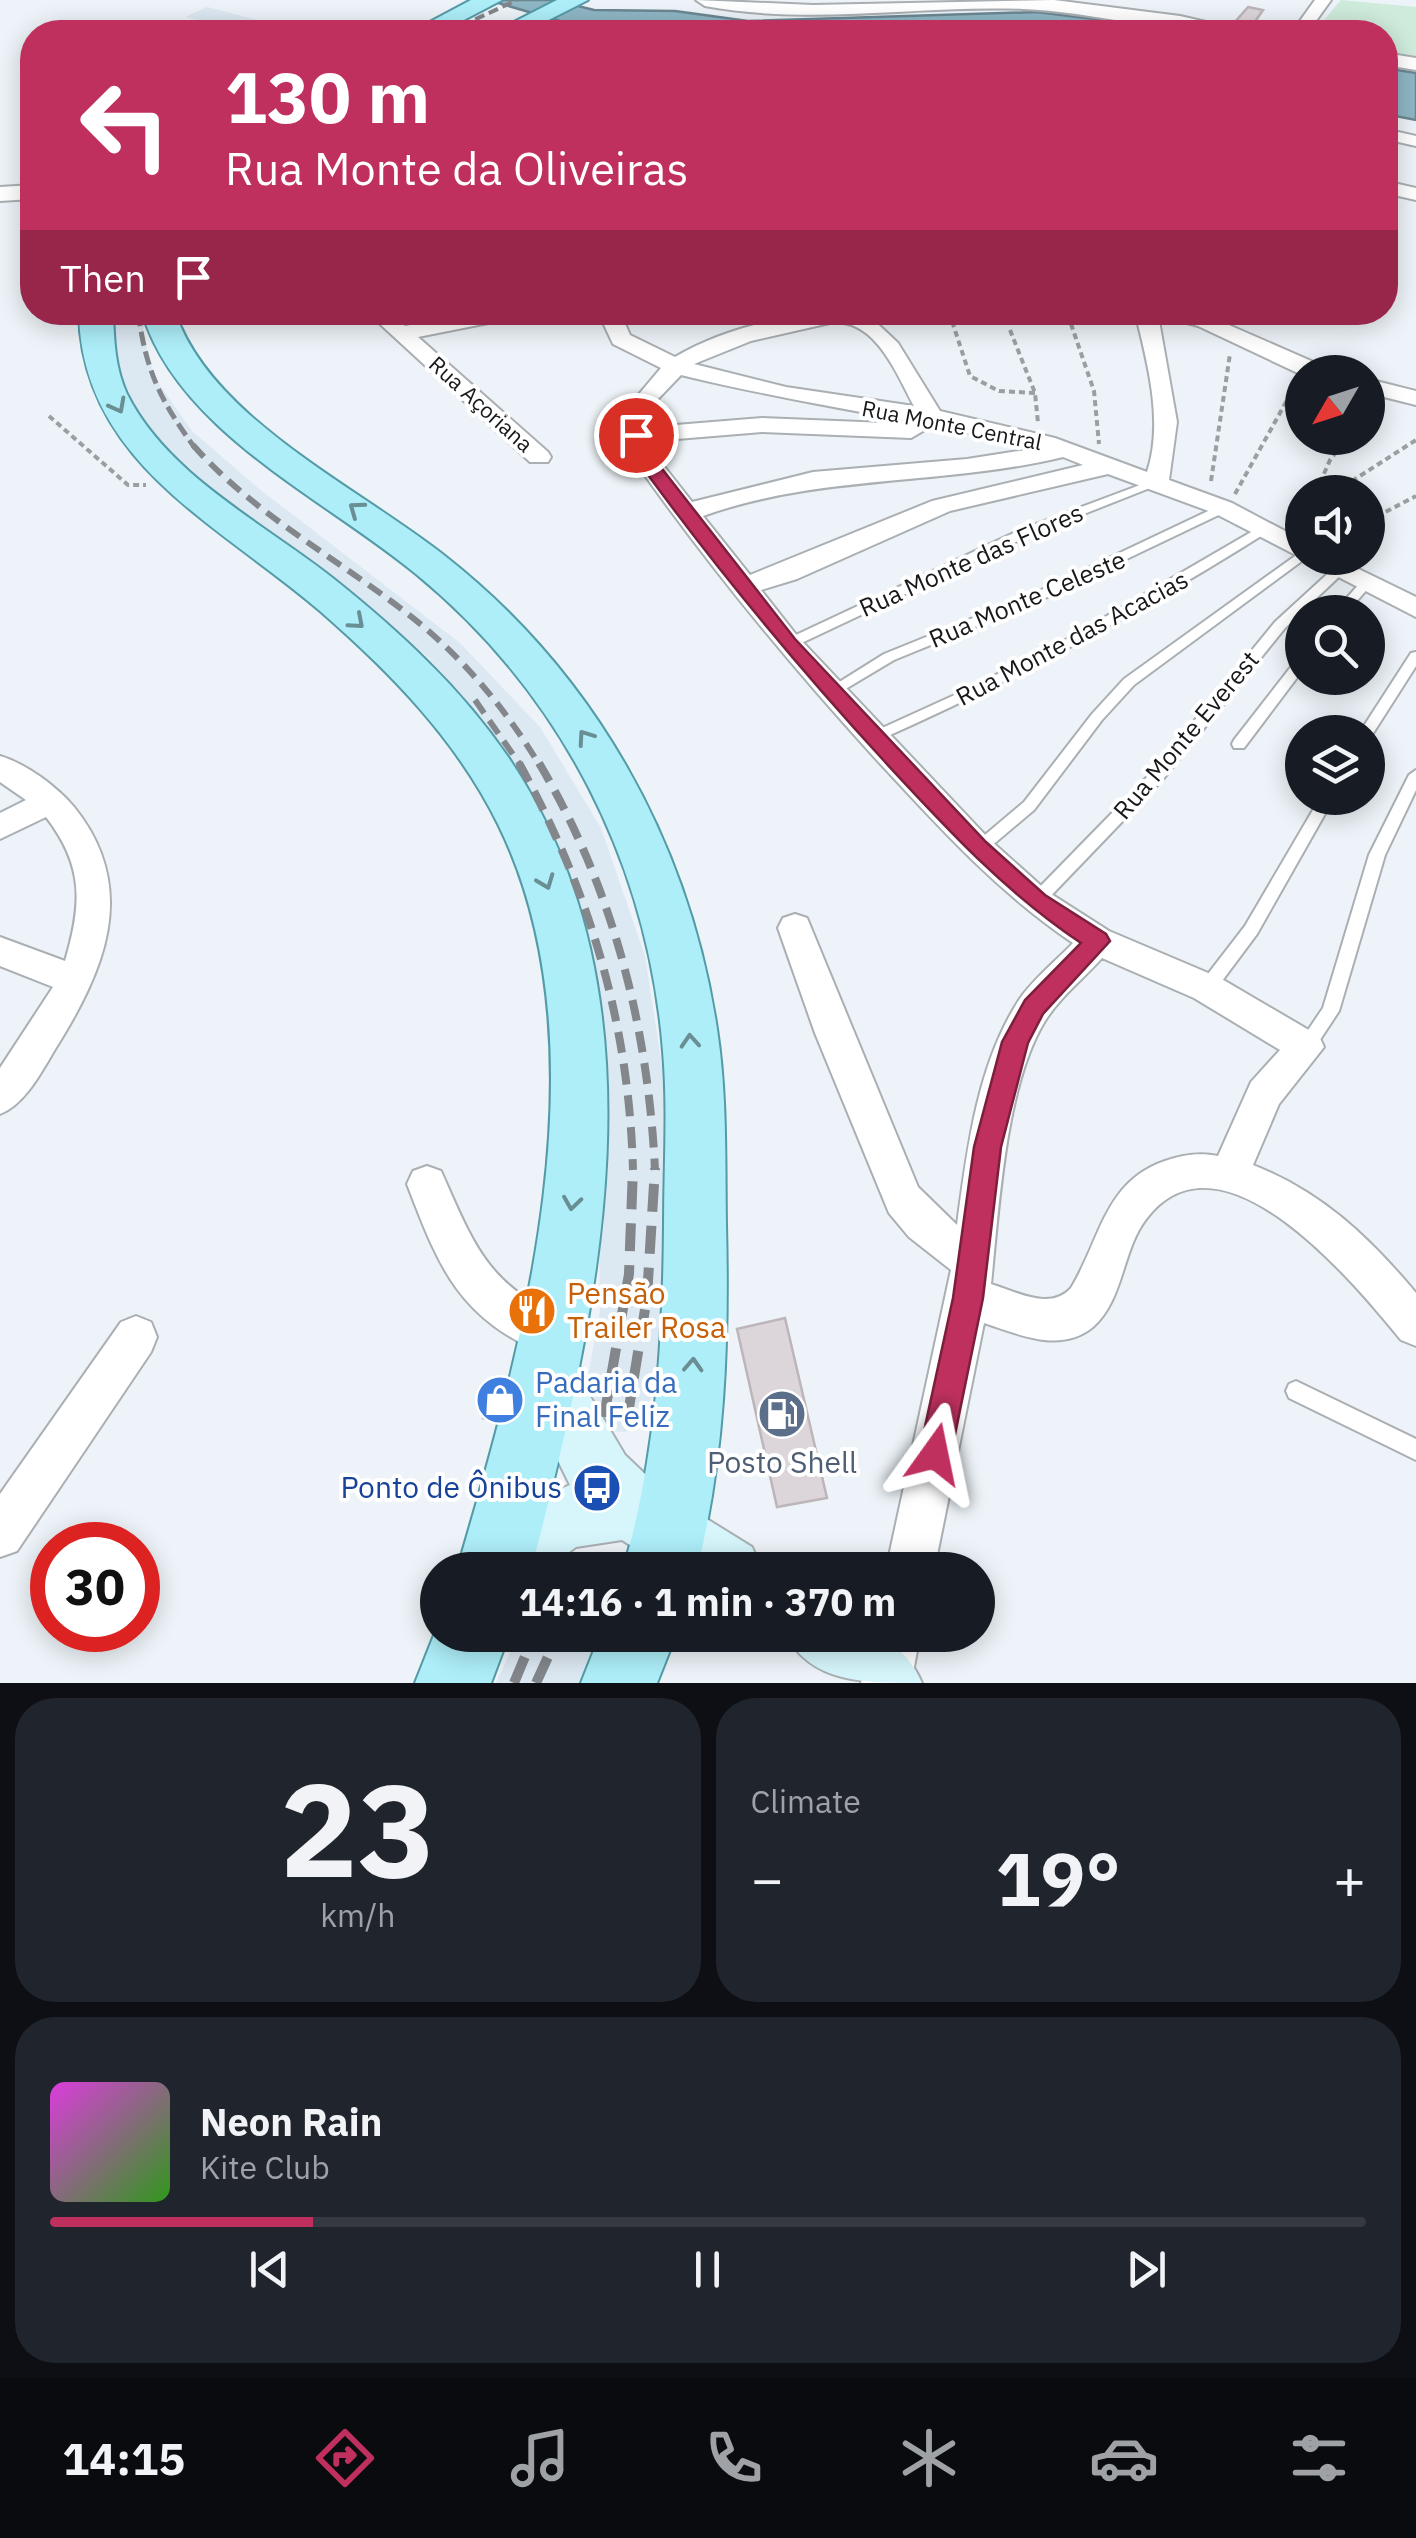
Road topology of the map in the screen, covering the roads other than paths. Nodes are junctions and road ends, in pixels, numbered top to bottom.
1 (576, 0) edge
2 (704, 0) edge
3 (996, 2) edge
4 (469, 4) edge
5 (435, 20) edge
6 (443, 20) edge
7 (540, 20) edge
8 (1169, 20) edge
9 (97, 325) edge
10 (161, 325) edge
11 (392, 325) edge
12 (445, 325) edge
13 (615, 325) edge
14 (801, 325) edge
15 (865, 325) edge
16 (1148, 325) edge
17 (1215, 325) edge
18 (402, 333) junction
19 (1285, 358) edge
20 (677, 367) junction
21 (1385, 390) edge
22 (1416, 398) edge
23 (932, 416) junction
24 (990, 430) junction
25 (636, 435) junction
26 (1065, 449) junction
27 (539, 457) dead end
28 (1104, 463) junction
29 (1156, 482) junction
30 (1212, 504) junction
31 (686, 512) junction
32 (1265, 528) junction
33 (1285, 541) edge
34 (1285, 565) edge
35 (1319, 575) edge
36 (1347, 575) edge
37 (1365, 585) junction
38 (741, 586) junction
39 (1356, 595) edge
40 (1416, 608) edge
41 (788, 644) junction
42 (1416, 656) edge
43 (1285, 684) edge
44 (832, 691) junction
45 (1378, 715) edge
46 (874, 737) junction
47 (1239, 744) dead end
48 (0, 767) edge
49 (1416, 775) edge
50 (52, 800) junction
51 (1317, 815) edge
52 (0, 827) edge
53 (978, 848) junction
54 (1036, 901) junction
55 (795, 928) dead end
56 (1098, 941) junction
57 (0, 951) edge
58 (78, 981) junction
59 (1207, 988) junction
60 (1306, 1047) junction
61 (0, 1097) edge
62 (1230, 1173) junction
63 (427, 1184) dead end
64 (969, 1279) junction
65 (1416, 1325) edge
66 (136, 1337) dead end
67 (548, 1346) junction
68 (1296, 1391) dead end
69 (1416, 1450) edge
70 (0, 1534) edge
71 (673, 1544) edge
72 (500, 1552) edge
73 (515, 1552) edge
74 (914, 1552) edge
75 (465, 1652) edge
76 (631, 1652) edge
77 (844, 1652) edge
78 (893, 1652) edge
79 (453, 1683) edge
80 (618, 1683) edge
81 (887, 1683) edge

1 - 7 main road
2 - 3 street
3 - 8 street
4 - 5 main road
4 - 6 main road
9 -> 67 main road
71 -> 10 main road
11 - 18 street, Rua Açoriana
12 - 18 street
13 - 20 street, Rua Monte Central
14 - 20 street
15 - 23 street
16 - 29 street
17 - 19 street
18 - 27 street, Rua Açoriana
20 - 23 street, Rua Monte Central
20 - 25 street
21 - 22 street
23 - 24 street, Rua Monte Central
24 - 25 street
24 - 26 street, Rua Monte Central
25 - 31 street
26 - 28 street, Rua Monte Central
26 - 31 street
28 - 29 street, Rua Monte Central
28 - 38 street
29 - 30 street, Rua Monte Central
29 - 41 lane, Rua Monte das Flores
30 - 32 street, Rua Monte Central
30 - 44 lane, Rua Monte Celeste
31 - 38 street
32 - 33 street, Rua Monte Central
32 - 46 lane, Rua Monte das Acacias
34 - 53 lane
35 - 54 lane, Rua Monte Everest
36 - 37 street
37 - 39 lane
37 - 40 street
38 - 41 street
41 - 44 street
42 - 45 lane
43 - 47 lane
44 - 46 street
46 - 53 street
48 - 50 street
49 - 60 lane
50 - 52 street
50 - 58 street
51 - 59 lane
53 - 54 street
54 - 56 street
55 - 64 street
56 - 59 street
56 - 64 street
57 - 58 street
58 - 61 street
59 - 60 street
60 - 62 street
62 - 64 street
62 - 65 street
63 - 67 street
64 - 74 street
66 - 70 street
67 - 71 main road
67 - 72 main road
68 - 69 lane
71 - 73 main road
75 - 79 main road
76 - 80 main road
77 - 81 main road
78 - 81 street

